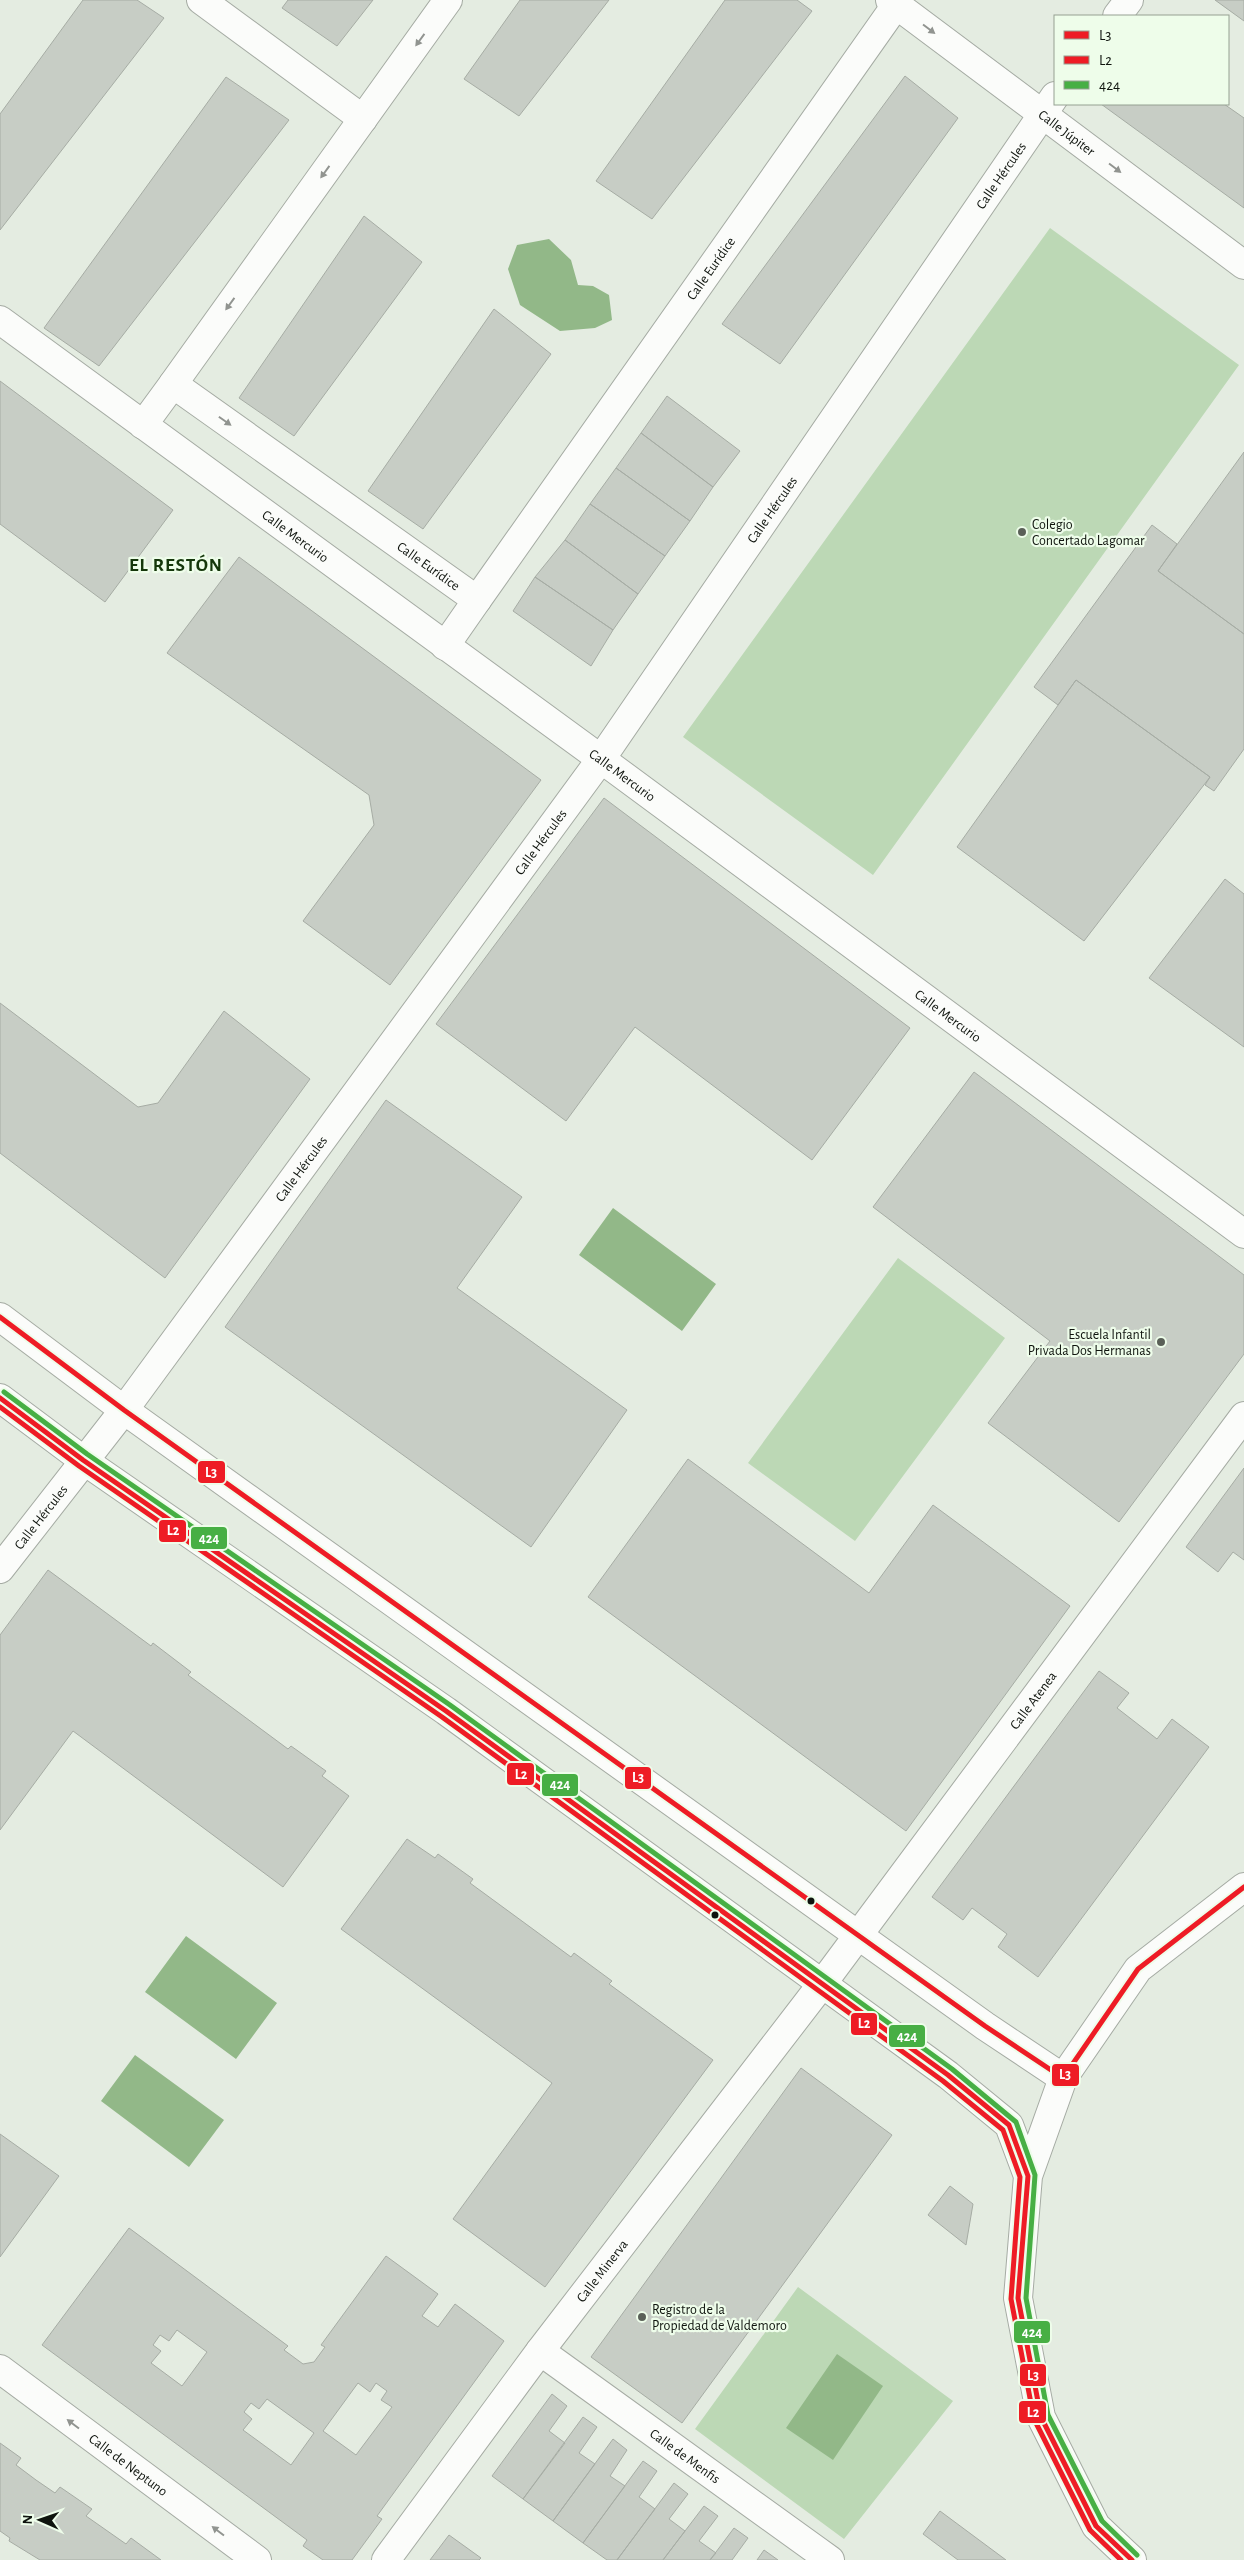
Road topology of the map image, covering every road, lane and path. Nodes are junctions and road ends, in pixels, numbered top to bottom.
1 (200, 0) edge
2 (448, 0) edge
3 (1129, 0) edge
4 (893, 2) edge
5 (1118, 15) edge
6 (1048, 104) edge
7 (363, 119) junction
8 (1244, 265) edge
9 (0, 320) edge
10 (173, 384) junction
11 (144, 425) junction
12 (477, 600) junction
13 (446, 646) junction
14 (601, 759) junction
15 (1244, 1234) edge
16 (0, 1317) edge
17 (0, 1398) edge
18 (124, 1410) junction
19 (1244, 1416) edge
20 (83, 1460) junction
21 (0, 1569) edge
22 (1244, 1887) edge
23 (858, 1934) junction
24 (822, 1984) junction
25 (1063, 2078) junction
26 (1028, 2176) junction
27 (540, 2351) junction
28 (0, 2369) edge
29 (257, 2560) edge
30 (386, 2560) edge
31 (830, 2560) edge
32 (1132, 2560) edge

1 - 7 street
2 -> 7 street
3 - 5 street
4 -> 6 street, Calle Júpiter
4 - 12 street, Calle Eurídice
6 -> 8 street, Calle Júpiter
6 - 14 street, Calle Hércules
7 -> 10 street
9 - 11 street, Calle Mercurio
10 - 11 street
10 -> 12 street, Calle Eurídice
11 - 13 street, Calle Mercurio
12 - 13 street
13 - 14 street, Calle Mercurio
14 - 15 street, Calle Mercurio
14 - 18 street, Calle Hércules
16 - 18 street
17 - 20 street
18 - 20 street, Calle Hércules
18 - 23 street
19 - 23 street, Calle Atenea
20 - 21 street, Calle Hércules
20 - 24 street
22 - 25 street
23 - 24 street, Calle Atenea
23 - 25 street
24 - 26 street
24 - 27 street, Calle Minerva
25 - 26 street
26 - 32 street
27 - 30 street, Calle Minerva
27 - 31 street, Calle de Menfis
29 -> 28 street, Calle de Neptuno

